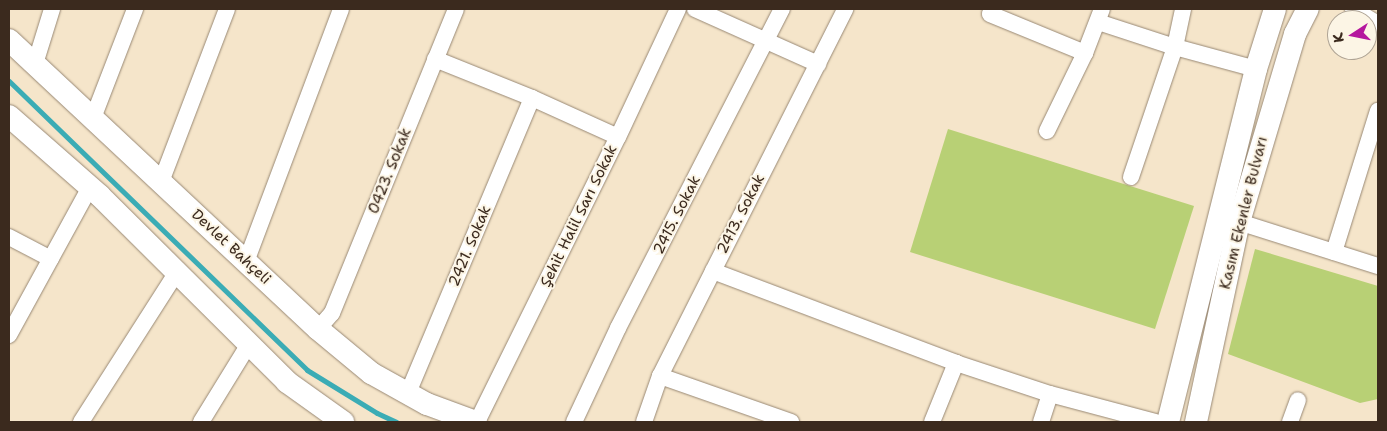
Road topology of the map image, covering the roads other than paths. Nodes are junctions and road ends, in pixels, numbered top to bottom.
1 (52, 9) edge
2 (135, 9) edge
3 (227, 9) edge
4 (341, 9) edge
5 (456, 9) edge
6 (678, 9) edge
7 (695, 9) edge
8 (782, 9) edge
9 (845, 9) edge
10 (992, 9) edge
11 (1183, 9) edge
12 (1275, 9) edge
13 (1308, 9) edge
14 (1353, 9) edge
15 (1100, 16) edge
16 (1378, 24) edge
17 (767, 39) junction
18 (9, 40) edge
19 (1175, 47) junction
20 (1085, 53) junction
21 (436, 59) junction
22 (34, 64) junction
23 (818, 64) junction
24 (1256, 68) junction
25 (532, 98) junction
26 (1378, 111) edge
27 (9, 116) edge
28 (93, 118) junction
29 (1046, 131) dead end
30 (618, 137) junction
31 (1131, 177) dead end
32 (161, 182) junction
33 (90, 187) junction
34 (1239, 222) junction
35 (9, 237) edge
36 (1334, 252) junction
37 (50, 259) junction
38 (246, 262) junction
39 (1378, 266) edge
40 (713, 271) junction
41 (177, 272) junction
42 (318, 329) junction
43 (9, 335) edge
44 (249, 344) junction
45 (956, 363) junction
46 (660, 376) junction
47 (408, 393) junction
48 (1050, 394) junction
49 (1298, 400) dead end
50 (81, 422) edge
51 (200, 422) edge
52 (343, 422) edge
53 (476, 422) edge
54 (574, 422) edge
55 (644, 422) edge
56 (791, 422) edge
57 (932, 422) edge
58 (1041, 422) edge
59 (1155, 422) edge
60 (1168, 422) edge
61 (1196, 422) edge
62 (1290, 422) edge

1 - 22 street
2 - 28 street
3 - 32 street
4 - 38 street
5 - 21 street, 0423. Sokak
6 - 30 street, Şehit Halil Sarı Sokak
7 - 17 street
8 - 17 street, 2415. Sokak
9 - 23 street, 2413. Sokak
10 - 20 street
11 - 19 street
12 - 24 street, Kasım Ekenler Bulvarı
13 - 34 street, Kasım Ekenler Bulvarı
14 - 16 street
15 - 19 street
15 - 20 street
17 - 23 street
17 - 54 street, 2415. Sokak
18 - 22 street, Devlet Bahçeli
19 - 24 street
19 - 31 street
20 - 29 street
21 - 25 street
21 - 42 street, 0423. Sokak
22 - 28 street, Devlet Bahçeli
23 - 40 street, 2413. Sokak
24 - 60 street, Kasım Ekenler Bulvarı
25 - 30 street
25 - 47 street, 2421. Sokak
26 - 36 street
27 - 33 street
28 - 32 street, Devlet Bahçeli
30 - 53 street, Şehit Halil Sarı Sokak
32 - 38 street, Devlet Bahçeli
33 - 37 street
33 - 41 street
34 - 36 street
34 - 61 street, Kasım Ekenler Bulvarı
35 - 37 street
36 - 39 street
37 - 43 street
38 - 42 street, Devlet Bahçeli
40 - 45 street
40 - 46 street, 2413. Sokak
41 - 44 street
41 - 50 street
42 - 47 street, Devlet Bahçeli
44 - 51 street
44 - 52 street
45 - 48 street
45 - 57 street
46 - 55 street, 2413. Sokak
46 - 56 street
47 - 53 street, Devlet Bahçeli
48 - 58 street
48 - 59 street
49 - 62 street

